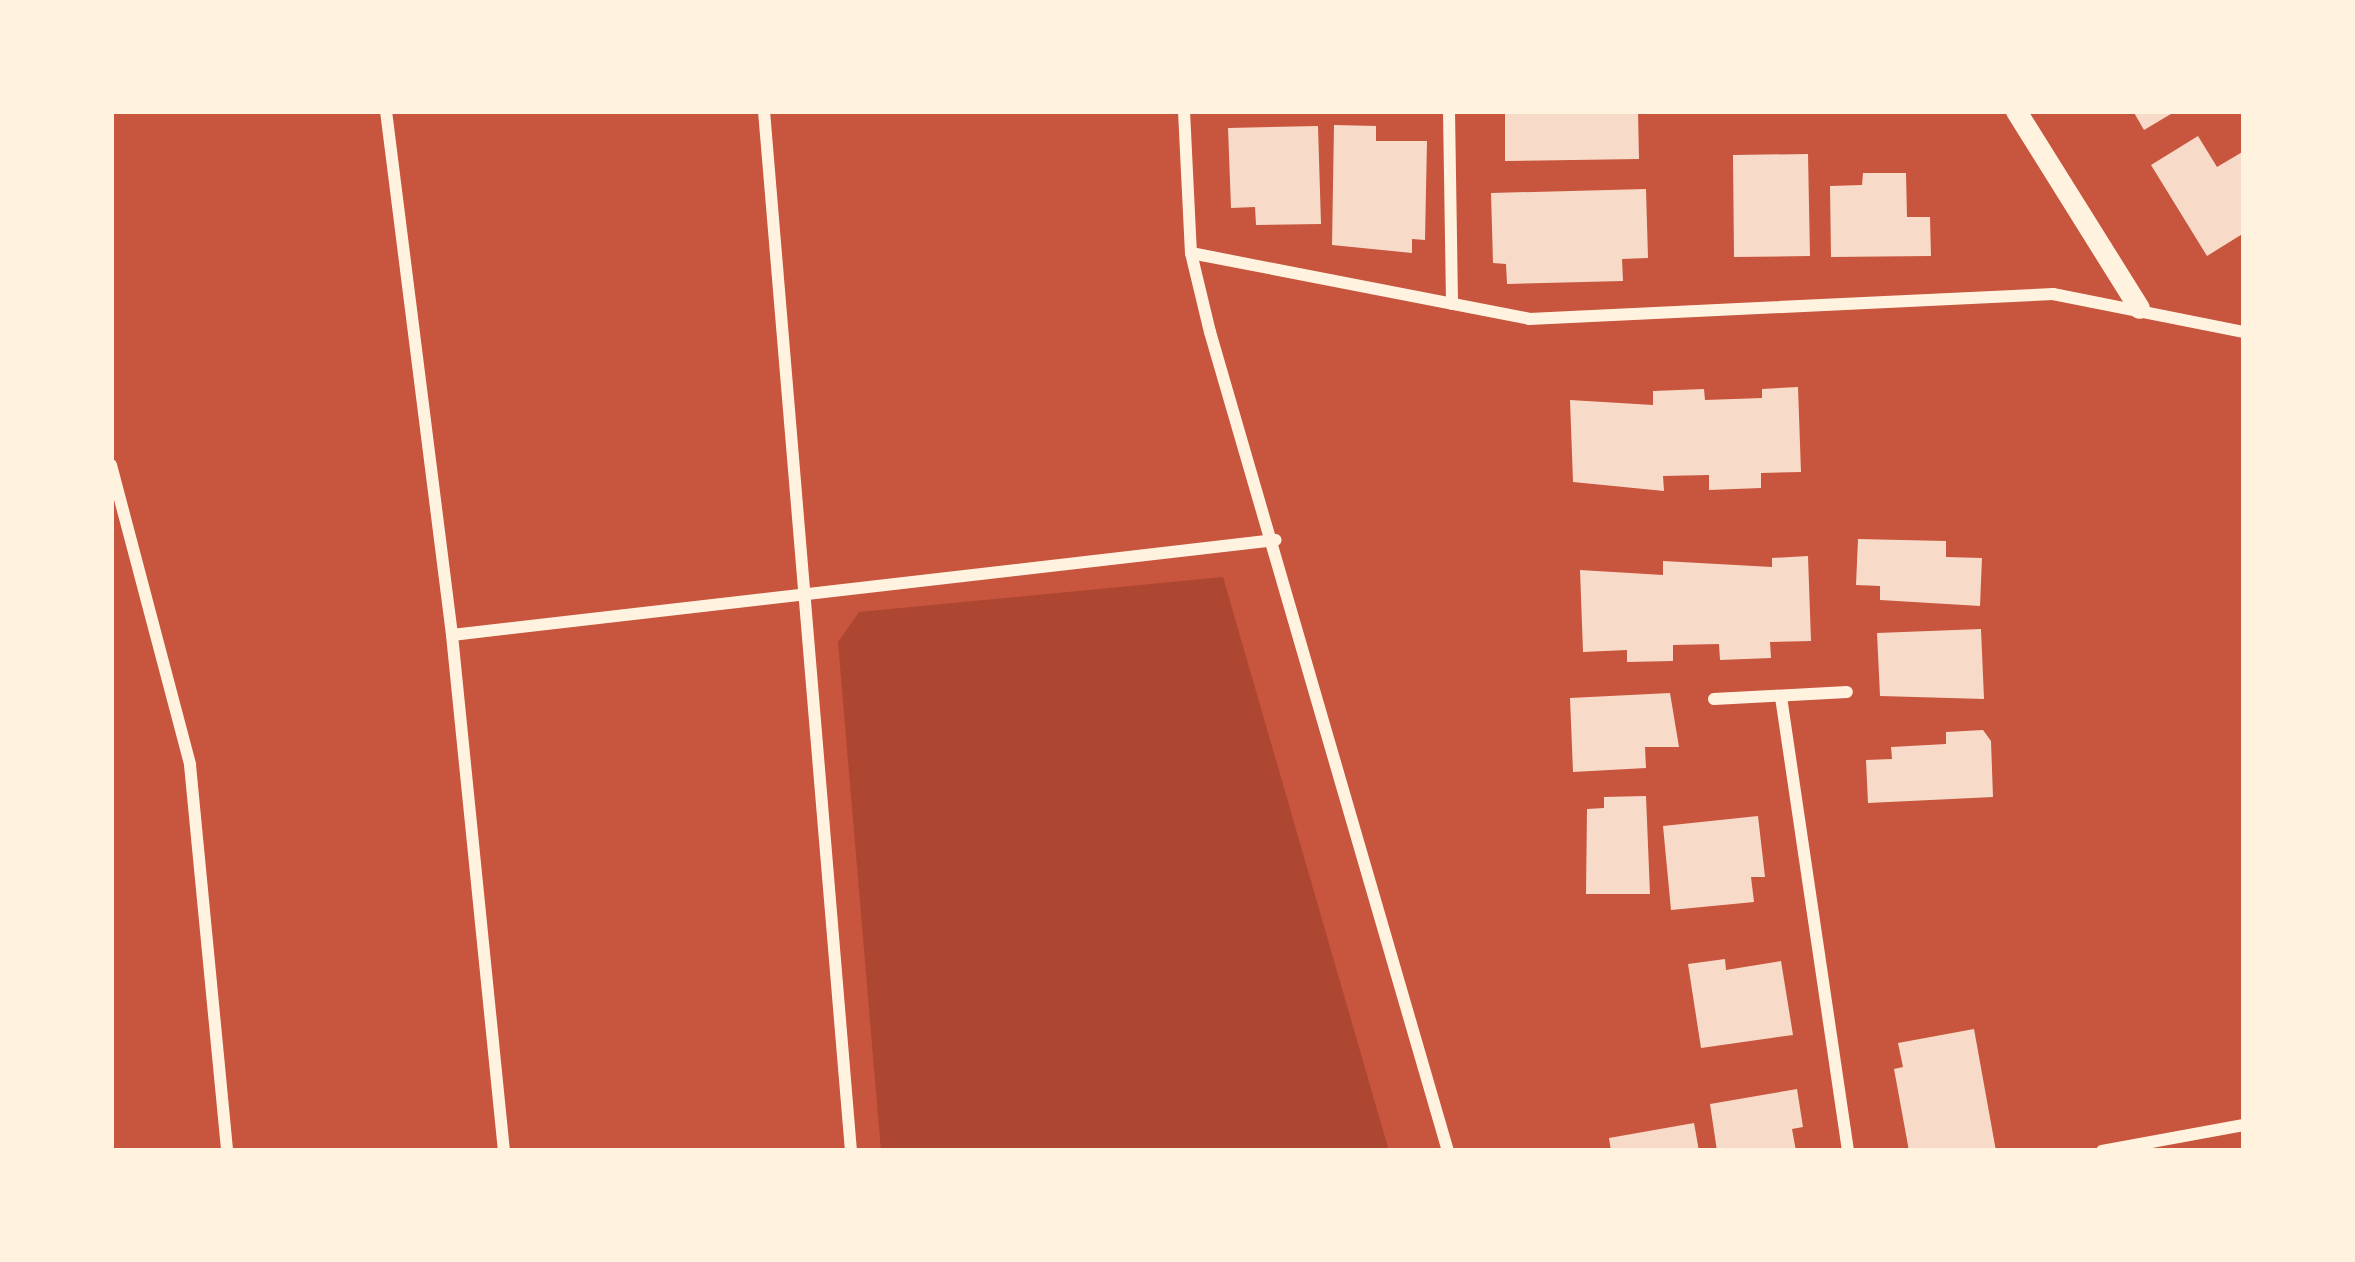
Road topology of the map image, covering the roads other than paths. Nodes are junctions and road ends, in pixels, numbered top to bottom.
1 (386, 111) edge
2 (764, 111) edge
3 (1184, 111) edge
4 (1449, 111) edge
5 (2016, 111) edge
6 (1191, 253) junction
7 (1452, 304) junction
8 (2139, 308) junction
9 (2244, 332) edge
10 (111, 465) edge
11 (1276, 540) junction
12 (806, 595) junction
13 (452, 635) junction
14 (1847, 692) dead end
15 (1781, 697) junction
16 (1714, 699) dead end
17 (2244, 1125) edge
18 (227, 1151) edge
19 (504, 1151) edge
20 (850, 1151) edge
21 (1448, 1151) edge
22 (1848, 1151) edge
23 (2102, 1151) edge

1 - 13 street
2 - 12 street
3 - 6 street
4 - 7 street
5 - 8 street
6 - 7 street
6 - 11 street
7 - 8 street
8 - 9 street
10 - 18 street
11 - 12 street
11 - 21 street
12 - 13 street
12 - 20 street
13 - 19 street
14 - 15 street
15 - 16 street
15 - 22 street
17 - 23 street

